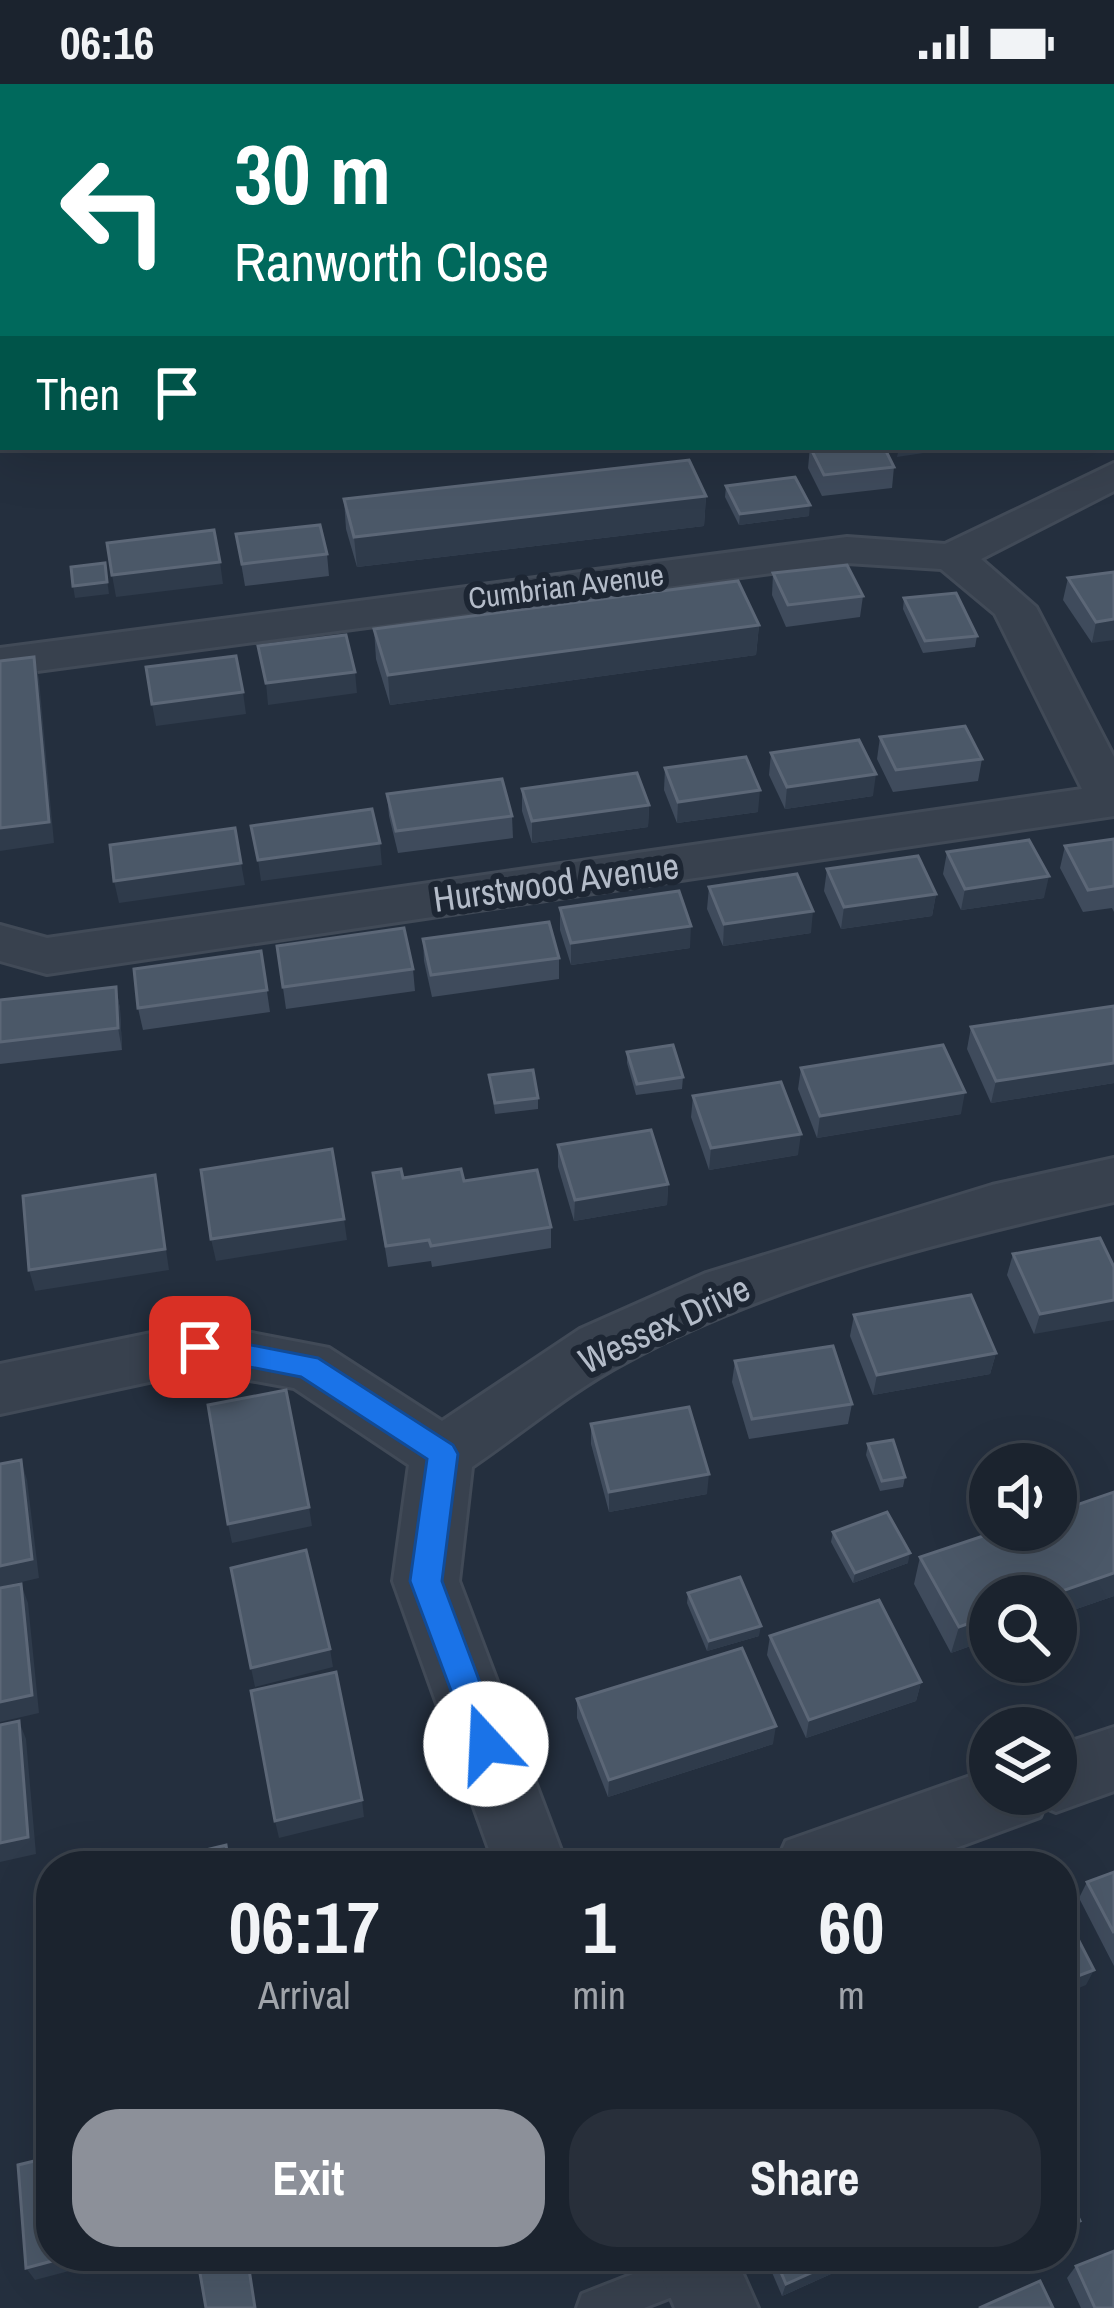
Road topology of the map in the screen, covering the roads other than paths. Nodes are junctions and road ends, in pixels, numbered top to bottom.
1 (1114, 475) edge
2 (952, 556) junction
3 (0, 662) edge
4 (1113, 800) edge
5 (0, 943) edge
6 (1114, 1180) edge
7 (0, 1389) edge
8 (442, 1454) junction
9 (1114, 1759) edge
10 (1077, 1772) edge
11 (969, 1810) edge
12 (525, 1851) edge
13 (854, 1851) edge
14 (703, 2277) edge
15 (596, 2308) edge

1 - 2 street, Cumbrian Avenue
2 - 3 street, Cumbrian Avenue
2 - 4 street
4 - 5 street, Hurstwood Avenue
6 - 8 street, Wessex Drive
7 - 8 street
8 - 12 street
9 - 10 street
11 - 13 street
14 - 15 lane

